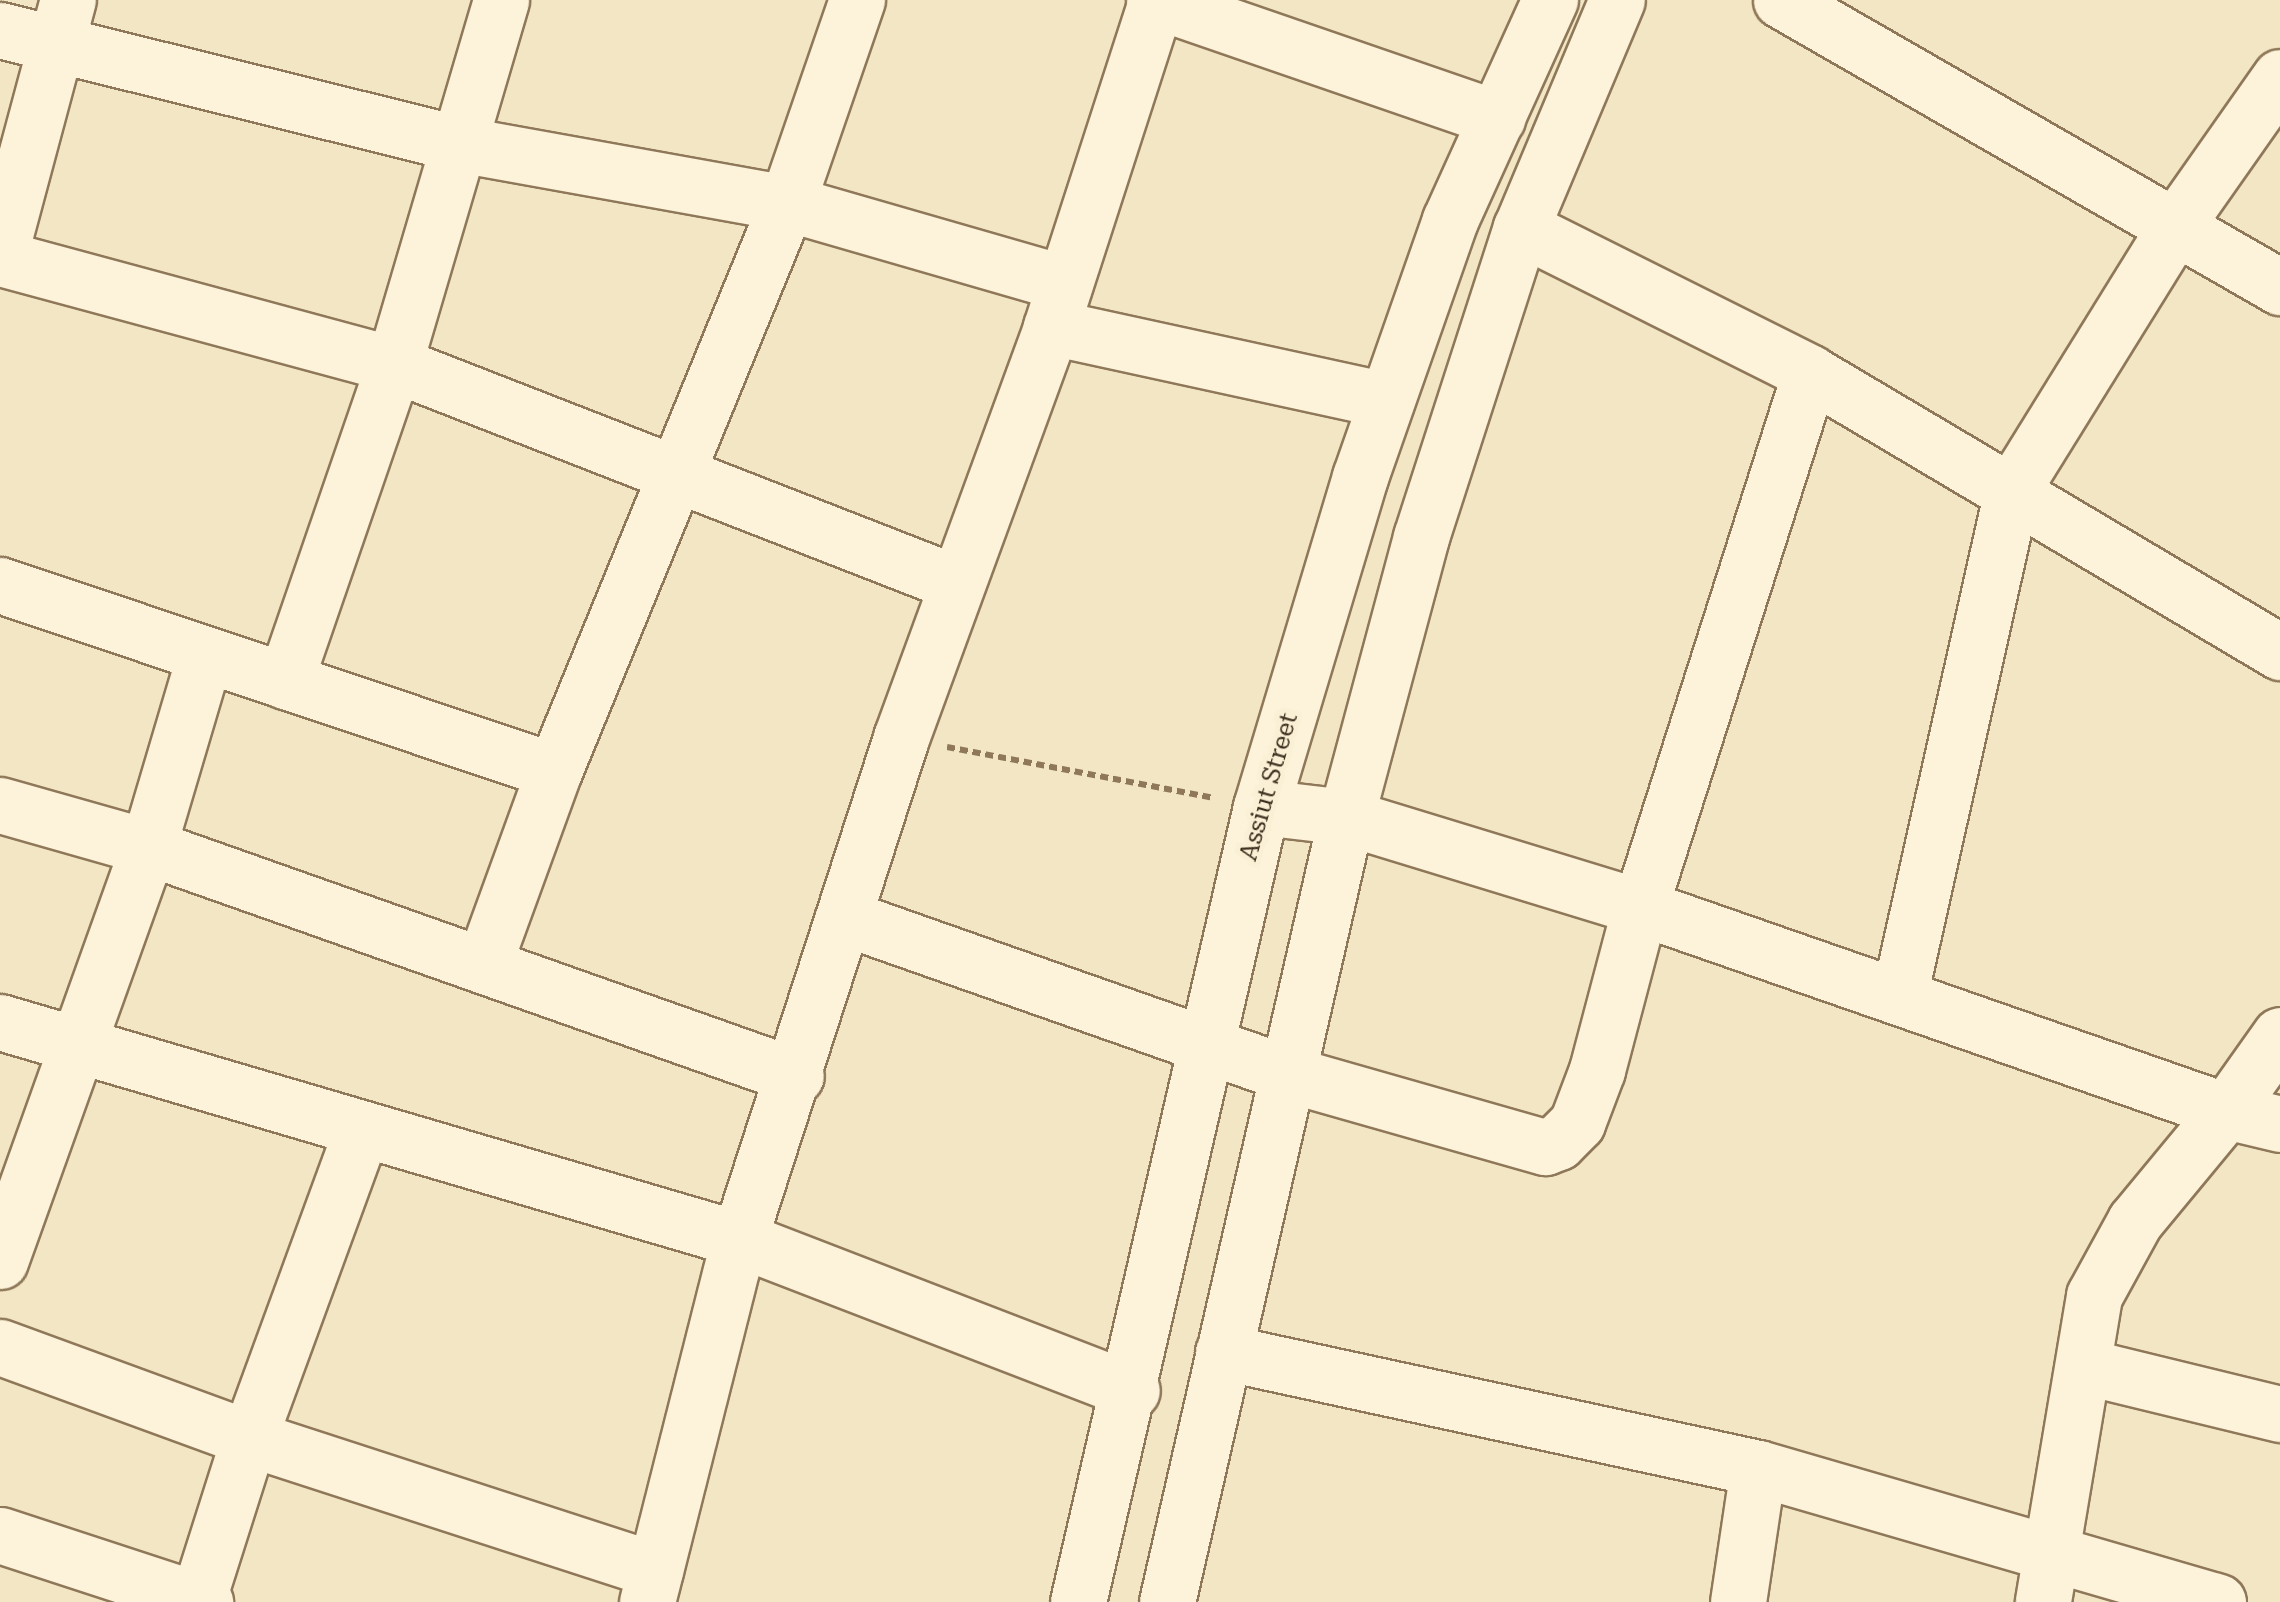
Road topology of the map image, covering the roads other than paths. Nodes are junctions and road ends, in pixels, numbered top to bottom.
1 (501, 0) edge
2 (857, 0) edge
3 (1155, 0) edge
4 (1550, 0) edge
5 (1616, 0) edge
6 (1781, 0) edge
7 (1262, 16) edge
8 (62, 23) edge
9 (0, 30) edge
10 (2280, 77) edge
11 (1497, 118) junction
12 (459, 144) junction
13 (787, 203) junction
14 (2178, 222) junction
15 (1520, 228) junction
16 (0, 256) edge
17 (2280, 287) edge
18 (1058, 305) junction
19 (394, 364) junction
20 (1810, 373) junction
21 (1386, 400) junction
22 (680, 474) junction
23 (2012, 490) junction
24 (956, 583) junction
25 (0, 585) edge
26 (2280, 652) edge
27 (206, 654) junction
28 (285, 681) junction
29 (554, 771) junction
30 (0, 805) edge
31 (1261, 807) junction
32 (1346, 817) junction
33 (148, 847) junction
34 (1640, 907) junction
35 (843, 917) junction
36 (484, 962) junction
37 (1900, 992) junction
38 (0, 1022) edge
39 (2280, 1035) edge
40 (81, 1043) junction
41 (1203, 1046) junction
42 (1288, 1074) junction
43 (796, 1076) junction
44 (2226, 1110) junction
45 (2280, 1124) edge
46 (362, 1130) junction
47 (740, 1238) junction
48 (0, 1261) edge
49 (0, 1348) edge
50 (1222, 1352) junction
51 (2083, 1366) junction
52 (1132, 1391) junction
53 (2280, 1414) edge
54 (249, 1438) junction
55 (1758, 1468) junction
56 (0, 1535) edge
57 (2048, 1578) edge
58 (651, 1586) edge
59 (200, 1601) edge
60 (1078, 1602) edge
61 (1167, 1602) edge
62 (1738, 1602) edge
63 (2218, 1602) edge

1 - 12 street
2 - 13 street
3 - 7 street
3 - 18 street
4 - 11 street, Assiut Street
5 - 15 street
6 - 14 street
7 - 11 street
8 - 9 street
8 - 12 street
8 - 16 street
10 - 14 street
11 - 21 street, Assiut Street
12 - 13 street
12 - 19 street
13 - 18 street
13 - 22 street
14 - 17 street
14 - 23 street
15 - 20 street
15 - 32 street
16 - 19 street
18 - 21 street
18 - 24 street
19 - 22 street
19 - 28 street
20 - 23 street
20 - 34 street
21 - 31 street, Assiut Street
22 - 24 street
22 - 29 street
23 - 26 street
23 - 37 street
24 - 35 street
25 - 27 street
27 - 28 street
27 - 33 street
28 - 29 street
29 - 36 street
30 - 33 street
31 - 32 street
31 - 41 street, Assiut Street
32 - 34 street
32 - 42 street
33 - 36 street
33 - 40 street
34 - 37 street
34 - 42 street
35 - 41 street
35 - 43 street
36 - 43 street
37 - 44 street
38 - 40 street
39 - 44 street
40 - 46 street
40 - 48 street
41 - 42 street
41 - 52 street, Assiut Street
42 - 50 street
43 - 47 street
44 - 45 street
44 - 51 street
46 - 47 street
46 - 54 street
47 - 52 street
47 - 58 street
49 - 54 street
50 - 55 street
50 - 61 street
51 - 53 street
51 - 57 street
52 - 60 street, Assiut Street
54 - 58 street
54 - 59 street
55 - 57 street
55 - 62 street
56 - 59 street
57 - 63 street

